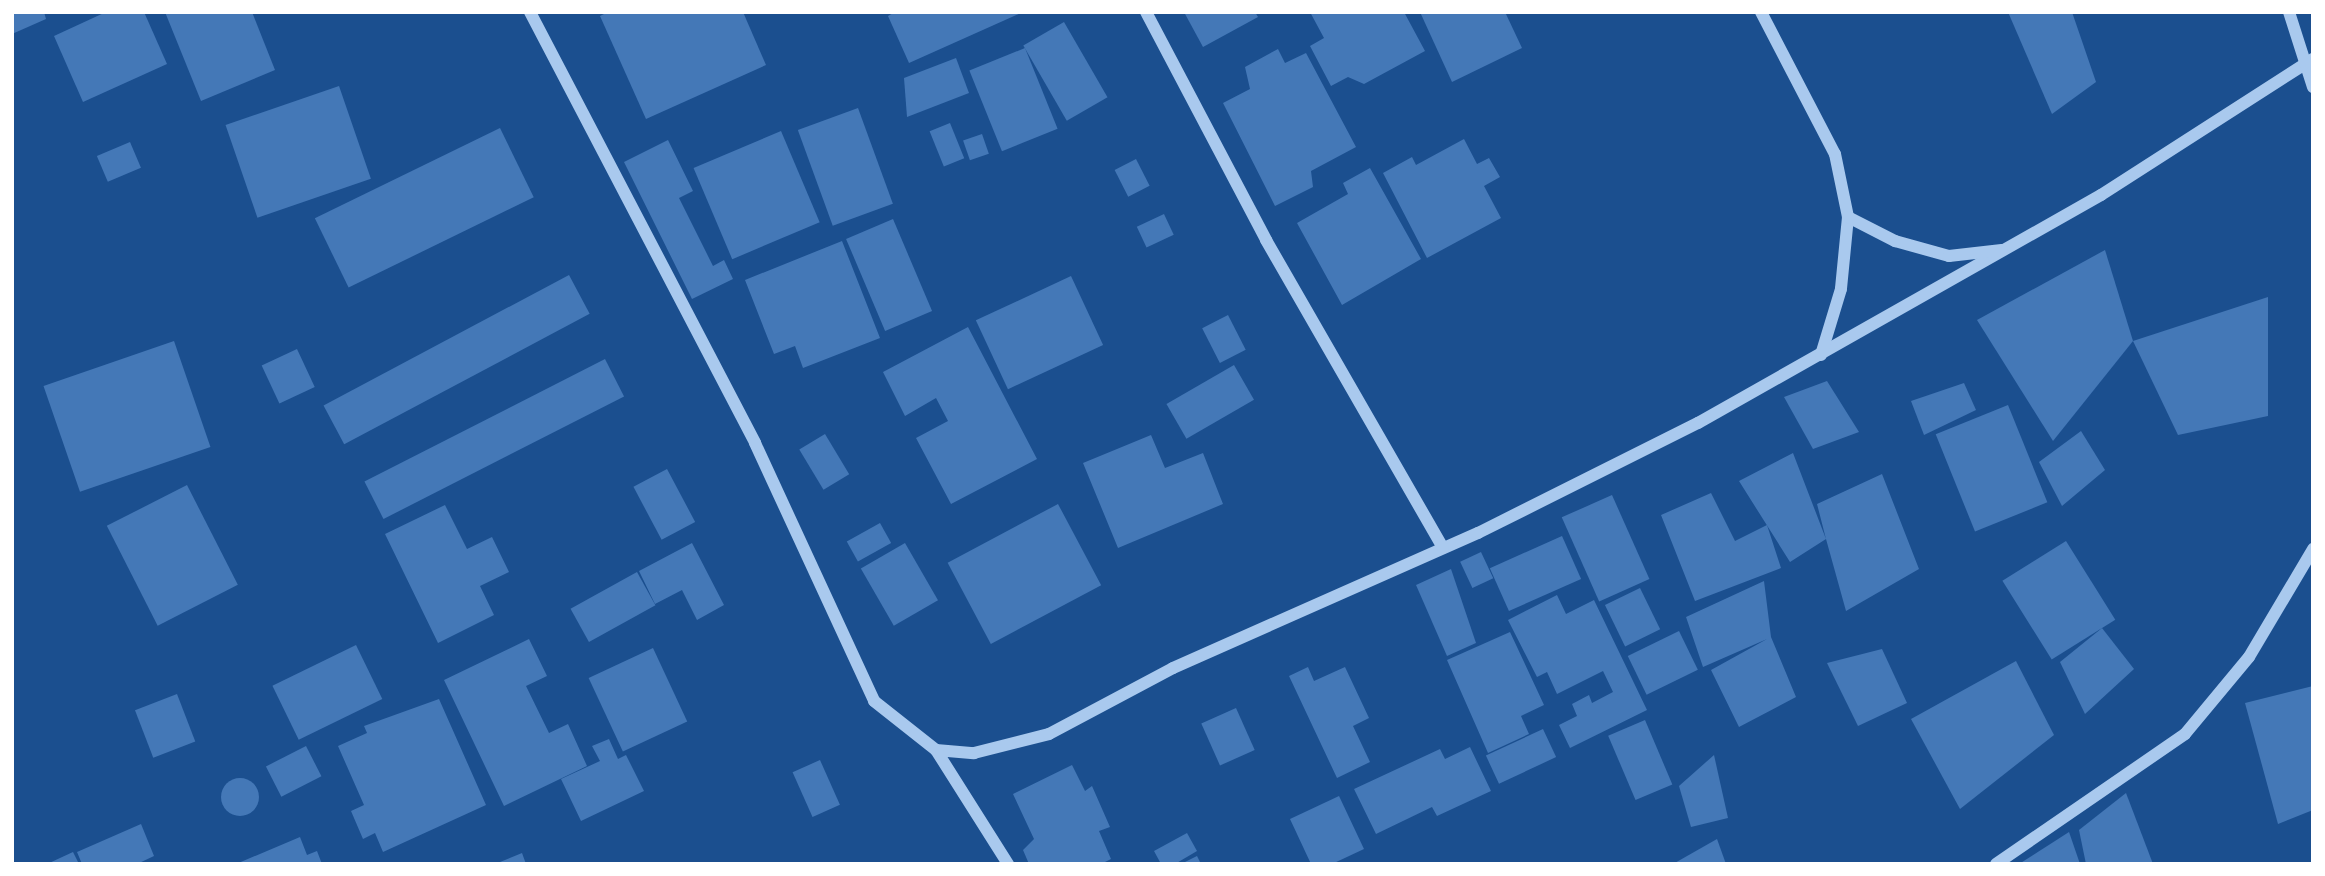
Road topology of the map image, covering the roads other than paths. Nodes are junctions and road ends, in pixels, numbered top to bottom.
1 (530, 12) edge
2 (1146, 12) edge
3 (1760, 12) edge
4 (2288, 12) edge
5 (2308, 62) edge
6 (2313, 87) edge
7 (1848, 217) junction
8 (2009, 249) junction
9 (1821, 355) junction
10 (1443, 548) junction
11 (2313, 549) edge
12 (936, 750) junction
13 (1008, 864) edge
14 (1996, 864) edge

1 - 12 street
2 - 10 street
3 - 7 street
4 - 5 street
5 - 6 street
5 - 8 street
7 - 8 street
7 - 9 street
8 - 9 street
9 - 10 street
10 - 12 street
11 - 14 street
12 - 13 street

